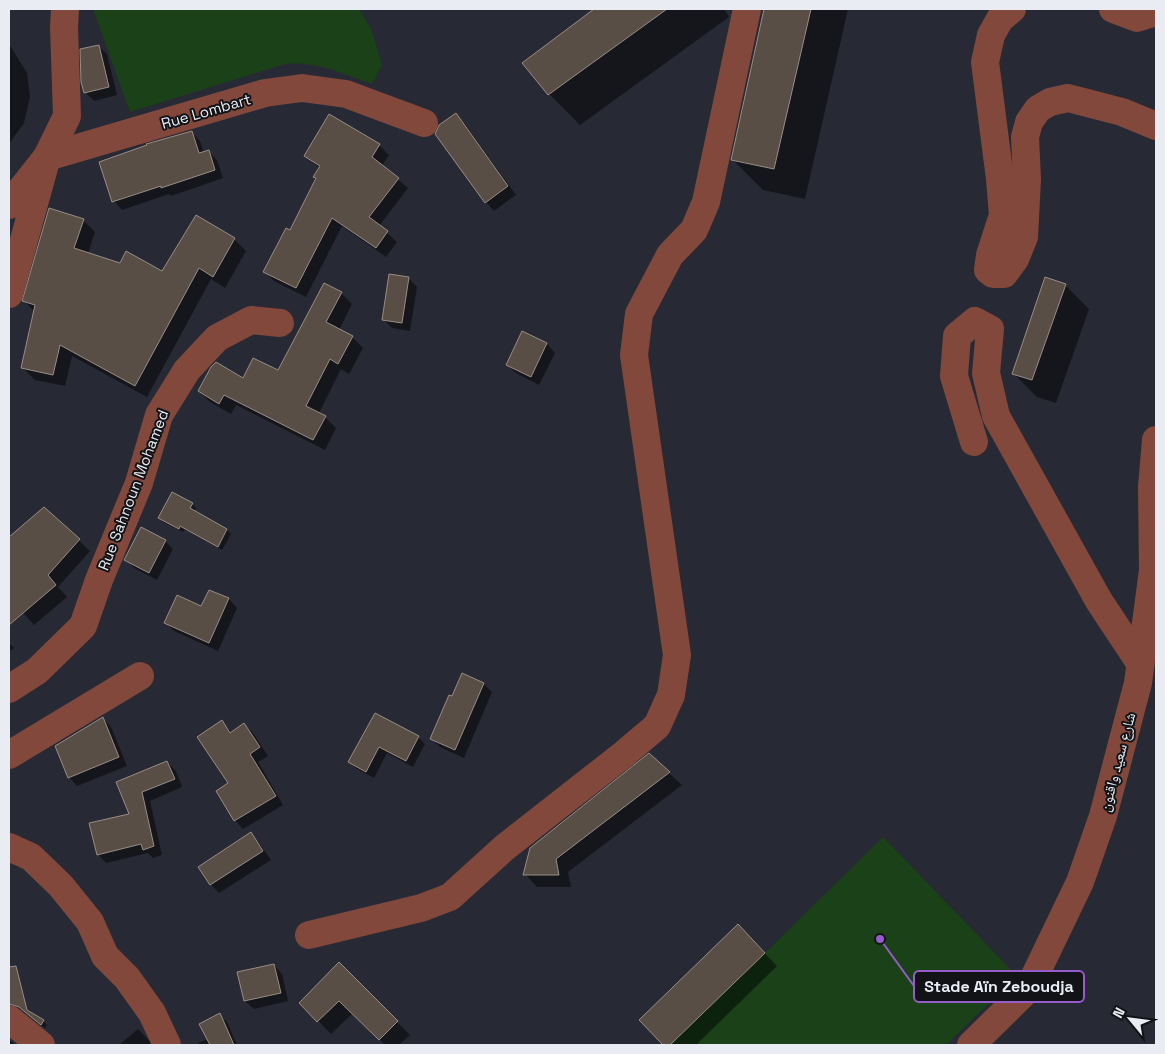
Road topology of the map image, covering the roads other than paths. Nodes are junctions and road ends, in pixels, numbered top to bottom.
1 (65, 9) edge
2 (747, 9) edge
3 (1012, 9) edge
4 (1113, 9) edge
5 (1156, 12) edge
6 (424, 123) dead end
7 (1156, 126) edge
8 (48, 157) junction
9 (9, 205) edge
10 (9, 294) edge
11 (280, 323) dead end
12 (1156, 440) edge
13 (974, 442) dead end
14 (1154, 486) edge
15 (1140, 663) junction
16 (140, 676) dead end
17 (9, 689) edge
18 (9, 755) edge
19 (9, 847) edge
20 (309, 935) dead end
21 (9, 1020) edge
22 (41, 1045) edge
23 (168, 1045) edge
24 (971, 1045) edge

1 - 8 street
2 - 20 street
3 - 7 street
4 - 5 street
6 - 8 street, Rue Lombart
8 - 9 street
8 - 10 street
11 - 17 street, Rue Sahnoun Mohamed
12 - 14 street, شارع سعيد واقنون
13 - 15 street
14 - 15 street, شارع سعيد واقنون
15 - 24 street, شارع سعيد واقنون
16 - 18 street
19 - 23 street
21 - 22 street

